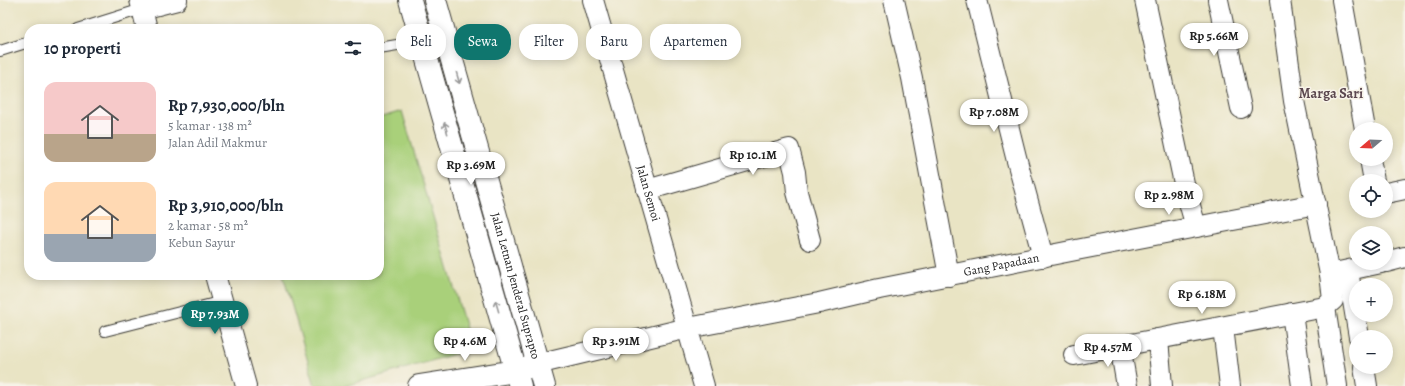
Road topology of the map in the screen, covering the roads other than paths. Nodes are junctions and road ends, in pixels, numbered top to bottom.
1 (177, 0) edge
2 (410, 0) edge
3 (435, 0) edge
4 (593, 0) edge
5 (894, 0) edge
6 (977, 0) edge
7 (1145, 0) edge
8 (1218, 0) edge
9 (1280, 0) edge
10 (1342, 0) edge
11 (141, 5) edge
12 (91, 24) edge
13 (146, 24) edge
14 (417, 24) edge
15 (24, 44) edge
16 (396, 45) edge
17 (384, 47) edge
18 (0, 51) edge
19 (427, 60) edge
20 (1241, 108) dead end
21 (1364, 122) edge
22 (647, 190) junction
23 (1405, 190) edge
24 (1393, 192) edge
25 (1316, 204) junction
26 (1196, 226) junction
27 (810, 240) dead end
28 (1043, 257) junction
29 (1405, 257) edge
30 (1393, 260) edge
31 (1352, 270) edge
32 (1339, 273) junction
33 (949, 276) junction
34 (216, 280) edge
35 (222, 301) junction
36 (1325, 307) junction
37 (1292, 313) junction
38 (1223, 327) junction
39 (688, 328) junction
40 (1357, 330) edge
41 (105, 331) dead end
42 (1158, 339) junction
43 (1120, 346) junction
44 (1074, 355) dead end
45 (537, 364) junction
46 (1365, 374) edge
47 (517, 378) edge
48 (246, 386) edge
49 (419, 386) edge
50 (544, 386) edge
51 (704, 386) edge
52 (1127, 386) edge
53 (1162, 386) edge
54 (1230, 386) edge
55 (1302, 386) edge
56 (1336, 386) edge
57 (1367, 386) edge

1 - 11 street
2 - 14 main road, Jalan Letnan Jenderal Suprapto
3 -> 45 main road, Jalan Letnan Jenderal Suprapto
4 - 22 street, Jalan Semoi
5 - 33 street
6 - 28 street
7 - 26 street
8 - 20 street
9 - 25 street
10 - 21 street
11 - 12 lane
11 - 13 street
15 - 18 lane
16 - 17 lane
47 -> 19 main road, Jalan Letnan Jenderal Suprapto
22 - 27 street
22 - 39 street, Jalan Semoi
23 - 24 street
25 - 26 street, Gang Papadaan
25 - 32 street
26 - 28 street, Gang Papadaan
28 - 33 street, Gang Papadaan
29 - 30 street
31 - 32 street
32 - 36 street
32 - 40 street
33 - 39 street, Gang Papadaan
34 - 35 street
35 - 41 lane
35 - 48 street
36 - 37 street
36 - 56 street
37 - 38 street
37 - 55 street
38 - 42 street
38 - 54 street
39 - 45 street, Gang Papadaan
39 - 51 street, Jalan Semoi
42 - 43 street
42 - 53 street
43 - 44 street
43 - 52 street
45 - 47 main road
45 - 50 main road, Jalan Letnan Jenderal Suprapto
46 - 57 street
47 - 49 main road

